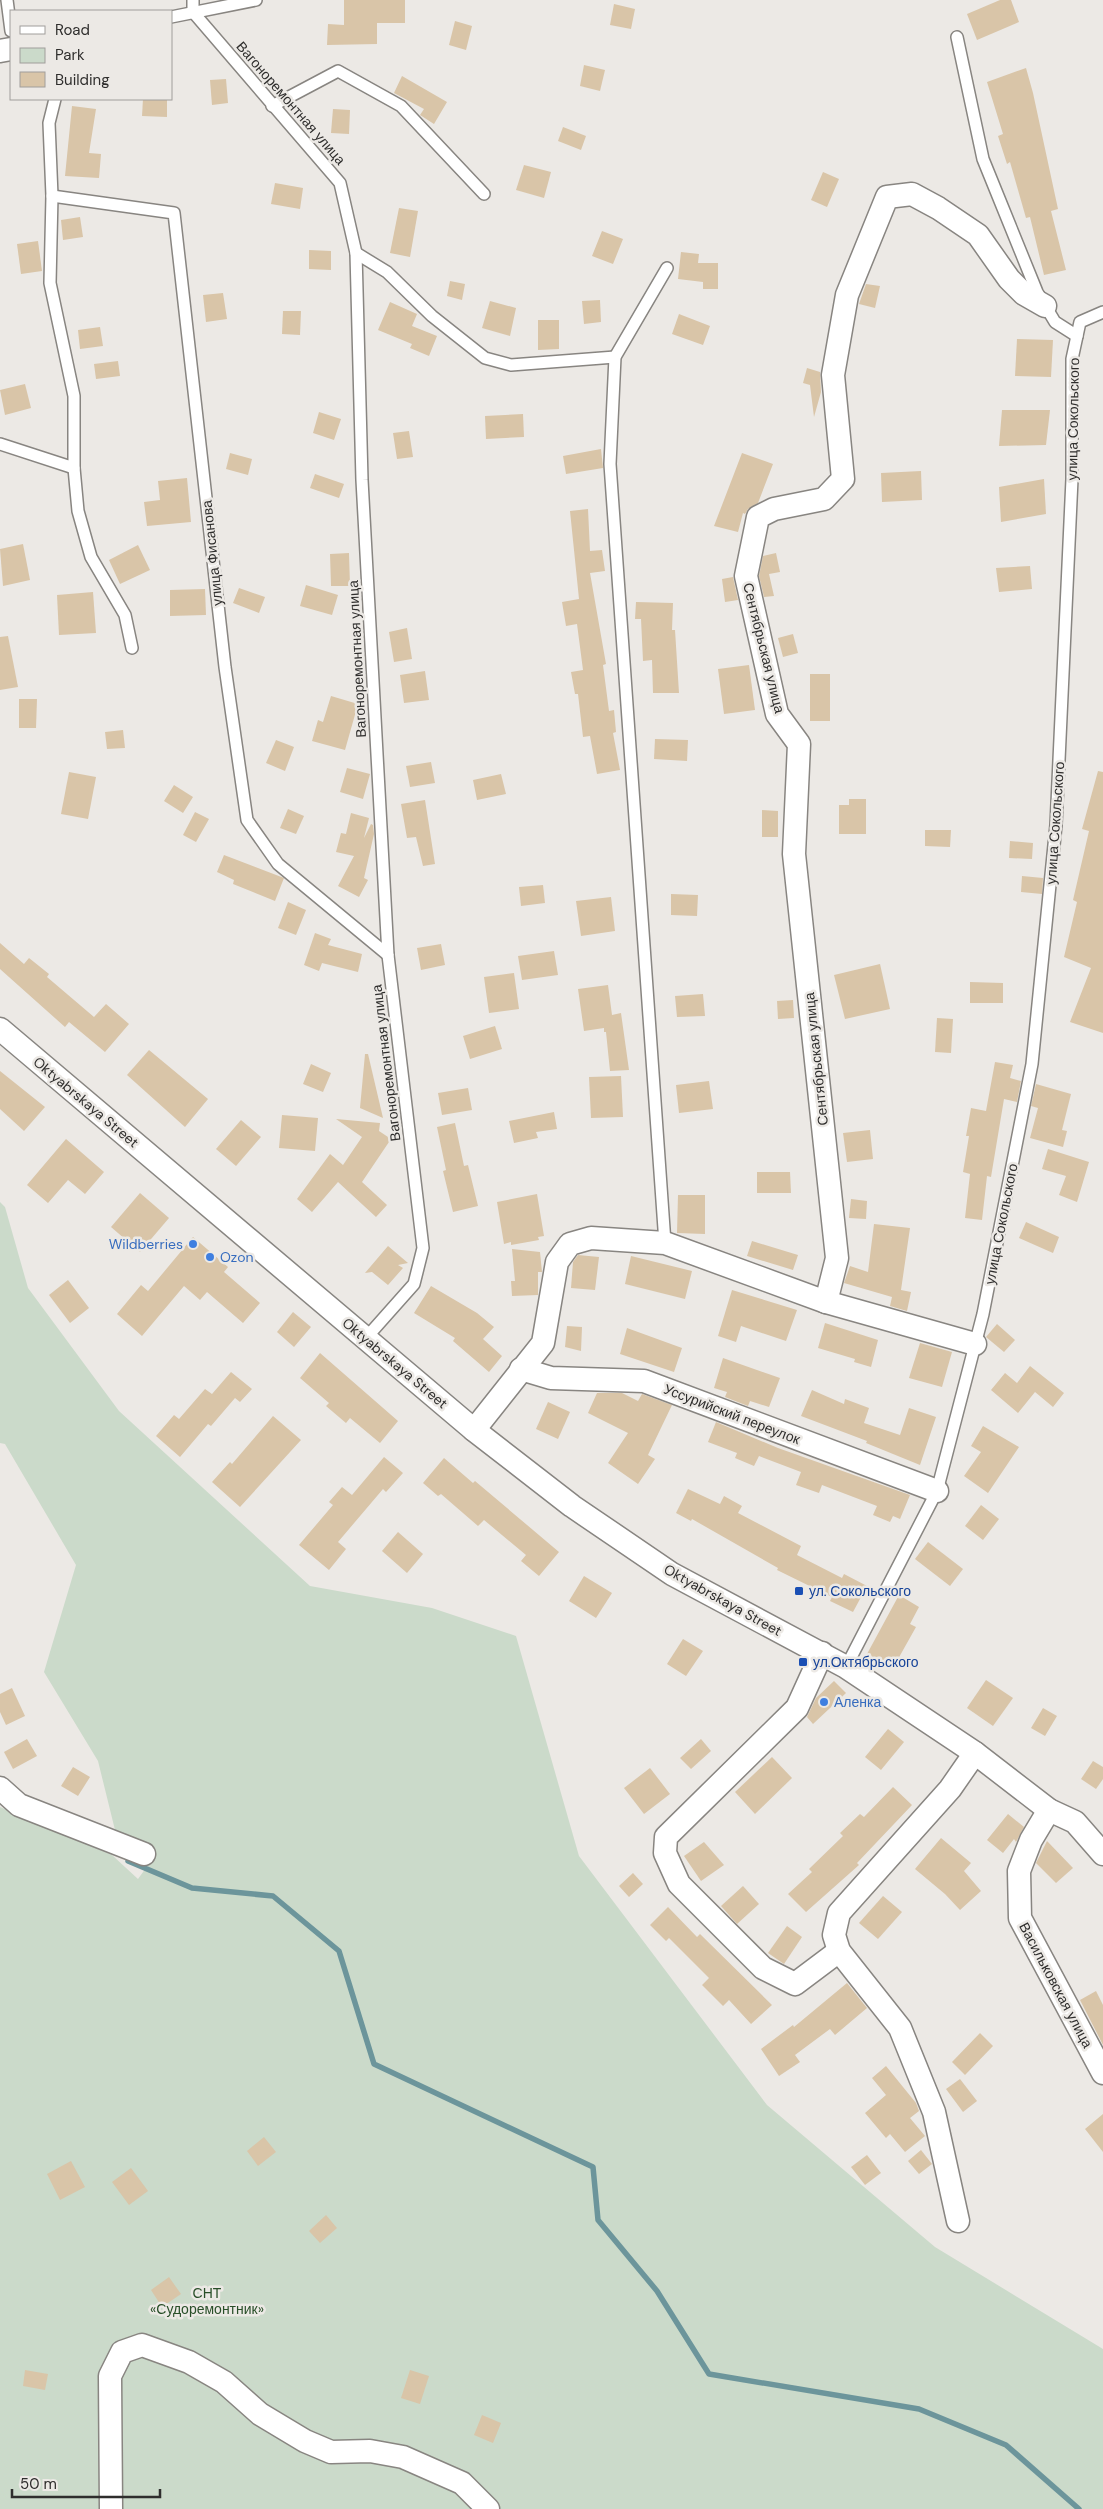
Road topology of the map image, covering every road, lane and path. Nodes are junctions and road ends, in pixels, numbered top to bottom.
1 (7, 0) edge
2 (193, 0) edge
3 (256, 0) edge
4 (193, 12) junction
5 (172, 17) edge
6 (10, 23) edge
7 (957, 37) dead end
8 (55, 100) edge
9 (272, 106) junction
10 (484, 194) dead end
11 (52, 196) junction
12 (356, 253) junction
13 (667, 268) dead end
14 (1045, 306) junction
15 (1103, 312) edge
16 (1077, 336) junction
17 (615, 357) junction
18 (0, 444) edge
19 (74, 468) junction
20 (132, 648) dead end
21 (388, 955) junction
22 (0, 1029) edge
23 (665, 1243) junction
24 (826, 1302) junction
25 (366, 1338) junction
26 (975, 1344) junction
27 (521, 1369) junction
28 (474, 1430) junction
29 (937, 1491) junction
30 (822, 1653) junction
31 (846, 1667) junction
32 (975, 1753) junction
33 (0, 1788) edge
34 (1049, 1810) junction
35 (144, 1854) dead end
36 (1103, 1854) edge
37 (839, 1951) junction
38 (1103, 2073) edge
39 (958, 2221) dead end
40 (111, 2509) edge
41 (488, 2509) edge

1 - 6 lane
2 - 4 lane
3 - 4 lane
4 - 5 lane
4 - 9 lane, Вагоноремонтная улица
7 - 14 lane
8 - 11 lane
9 - 10 lane
9 - 12 lane, Вагоноремонтная улица
11 - 19 lane
11 - 21 lane, улица Фисанова
12 - 17 lane
12 - 21 lane, Вагоноремонтная улица
13 - 17 lane
14 - 16 lane
14 - 24 street, Сентябрьская улица
15 - 16 lane, улица Сокольского
16 - 26 lane, улица Сокольского
17 - 23 lane
18 - 19 lane
19 - 20 lane
21 - 25 lane, Вагоноремонтная улица
22 - 25 street, Oktyabrskaya Street
23 - 24 street
23 - 27 street
24 - 26 street
25 - 28 street, Oktyabrskaya Street
26 - 29 lane, улица Сокольского
27 - 28 street
27 - 29 street, Уссурийский переулок
28 - 30 street, Oktyabrskaya Street
29 - 31 lane, улица Сокольского
30 - 31 street, Oktyabrskaya Street
30 - 37 street
31 - 32 street, Oktyabrskaya Street
32 - 34 street, Oktyabrskaya Street
32 - 37 street
33 - 35 street
34 - 36 street, Oktyabrskaya Street
34 - 38 street, Васильковская улица
37 - 39 street
40 - 41 street

